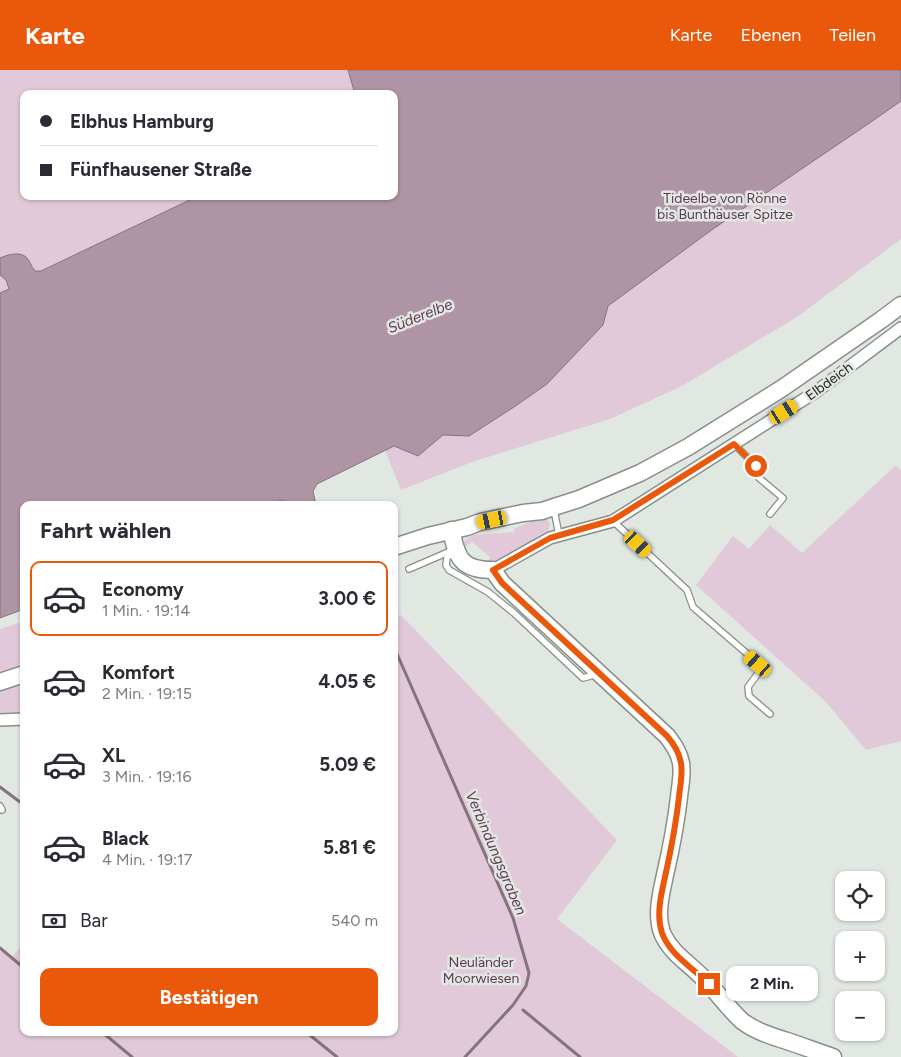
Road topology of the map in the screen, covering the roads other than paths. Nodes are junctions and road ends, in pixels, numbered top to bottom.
1 (901, 305) edge
2 (901, 328) edge
3 (734, 444) junction
4 (548, 509) junction
5 (770, 514) dead end
6 (613, 520) junction
7 (459, 529) junction
8 (559, 535) junction
9 (398, 545) edge
10 (455, 549) junction
11 (408, 569) dead end
12 (493, 570) junction
13 (600, 674) junction
14 (20, 675) edge
15 (0, 682) edge
16 (770, 714) dead end
17 (20, 719) edge
18 (0, 720) edge
19 (833, 1057) edge

1 - 4 street, Elbdeich
2 - 3 street, Elbdeich
3 - 5 lane
3 - 6 street, Elbdeich
4 - 7 street, Elbdeich
4 - 8 lane
6 - 8 street, Elbdeich
6 - 16 lane
7 - 9 street, Elbdeich
7 - 10 street
8 - 12 street, Elbdeich
10 - 11 lane
10 - 12 street
10 - 13 lane
12 - 13 street
13 - 19 street
14 - 15 street
17 - 18 street

